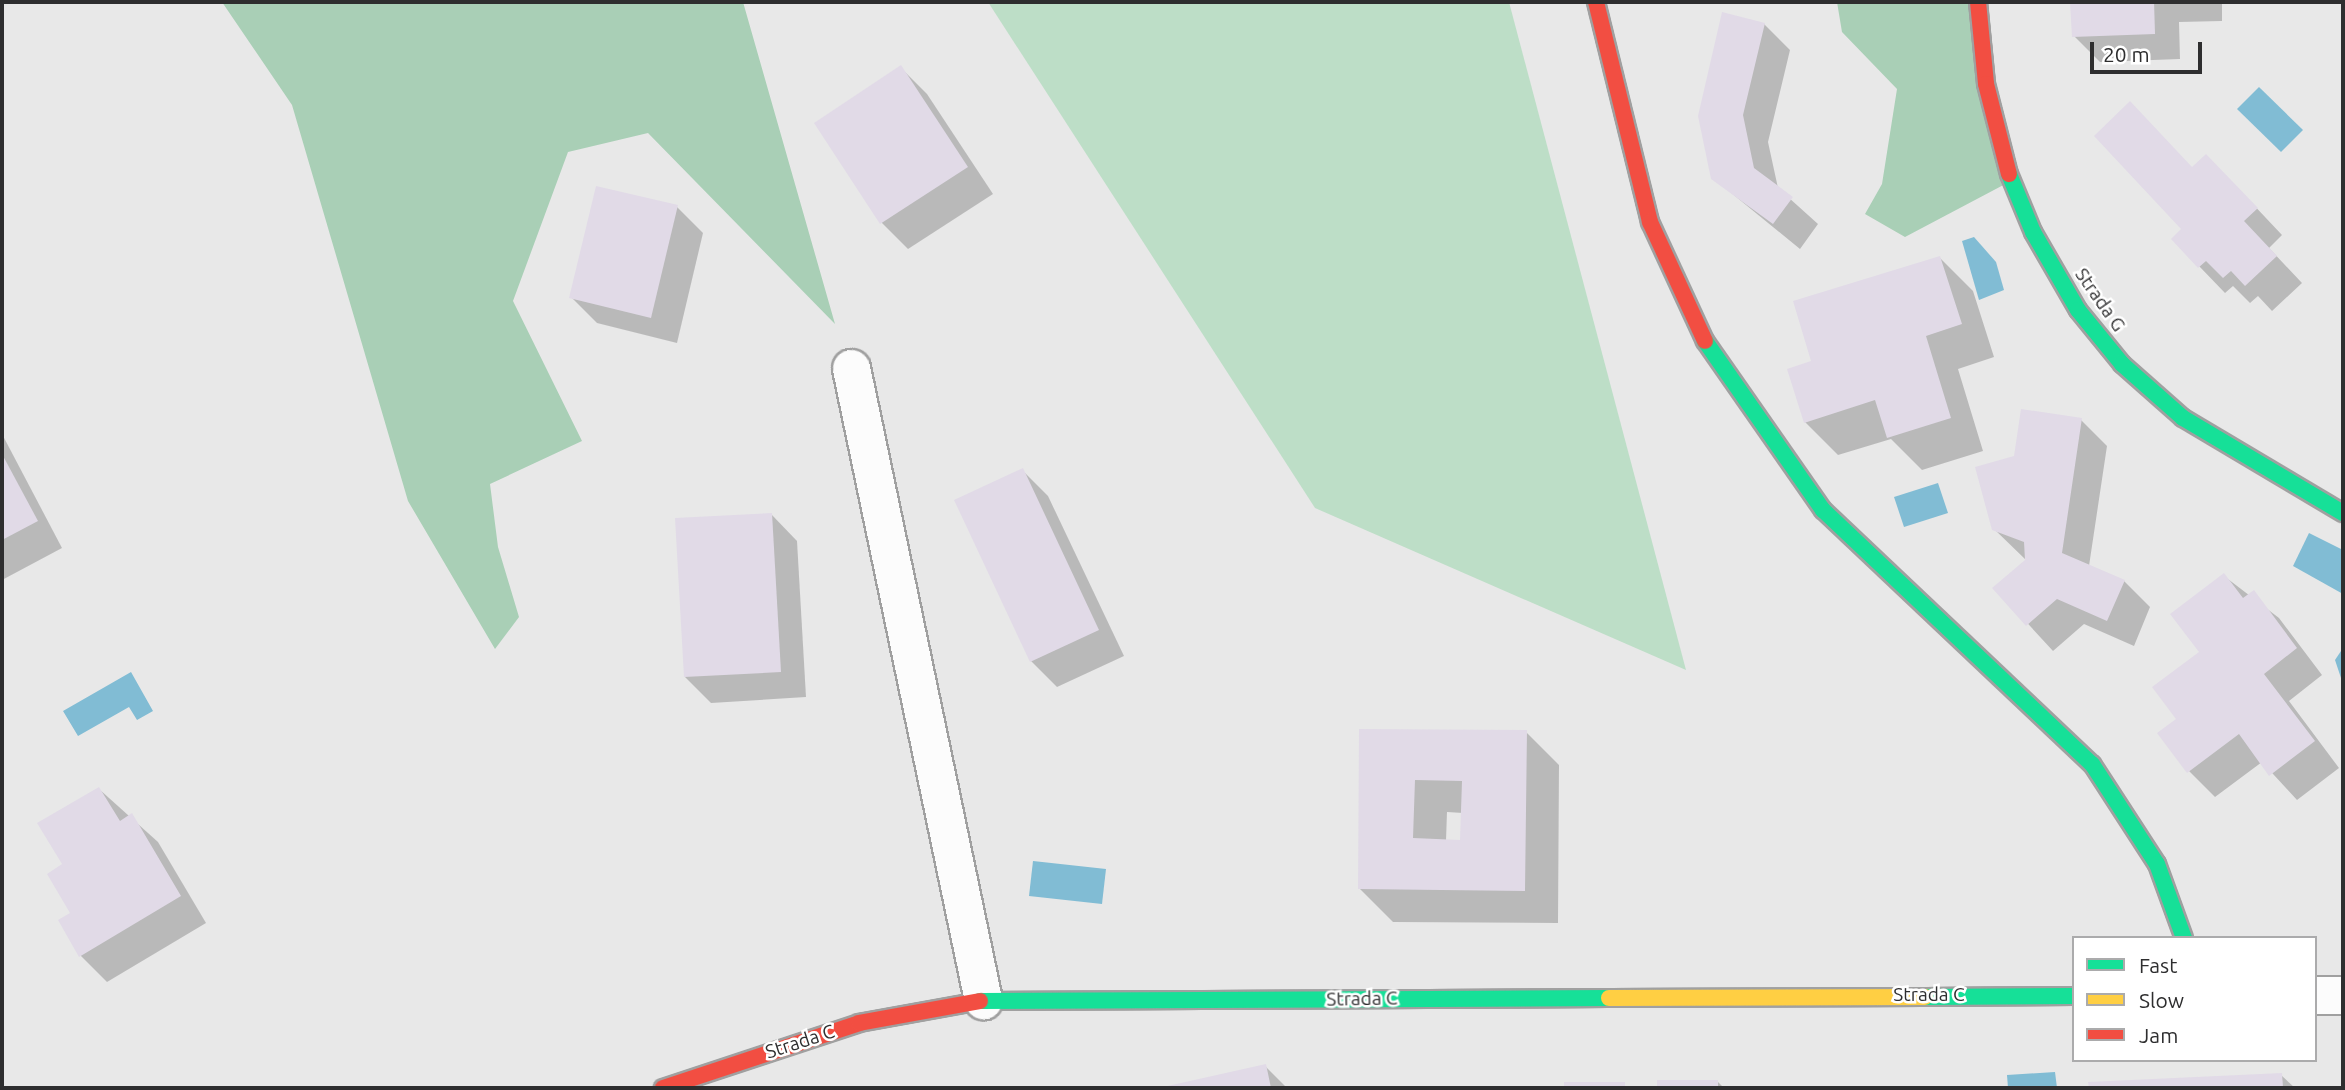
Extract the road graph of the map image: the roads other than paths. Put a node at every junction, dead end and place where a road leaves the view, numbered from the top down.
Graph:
1 (1597, 2) edge
2 (1978, 2) edge
3 (851, 368) dead end
4 (2343, 513) edge
5 (2183, 936) edge
6 (2317, 995) edge
7 (2343, 995) edge
8 (2072, 996) edge
9 (983, 1000) junction
10 (663, 1088) edge

1 - 5 street
2 - 4 street, Strada G
3 - 9 street
6 - 7 street
8 - 9 street, Strada C
9 - 10 street, Strada C

